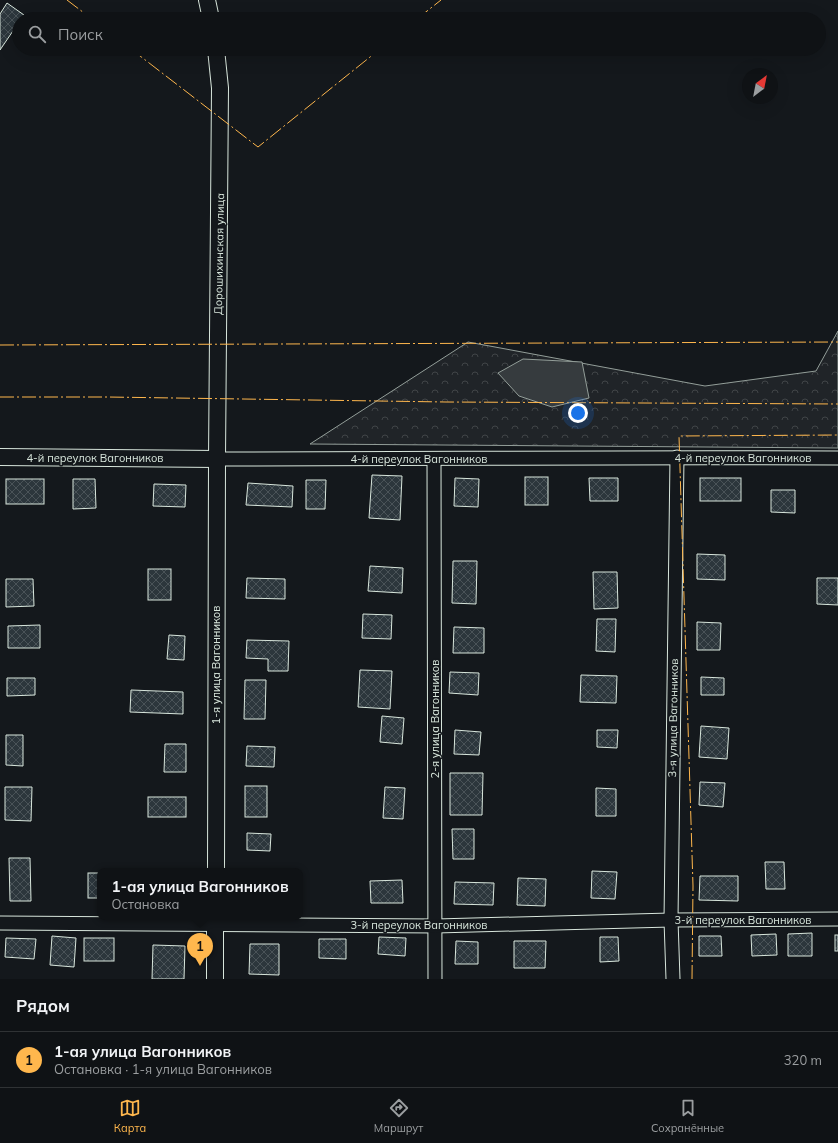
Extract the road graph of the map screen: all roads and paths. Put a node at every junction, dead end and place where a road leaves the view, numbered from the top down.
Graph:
1 (207, 0) edge
2 (210, 12) edge
3 (217, 56) edge
4 (0, 457) edge
5 (677, 457) junction
6 (838, 458) edge
7 (217, 459) junction
8 (434, 459) junction
9 (216, 868) edge
10 (838, 919) edge
11 (671, 920) junction
12 (216, 921) edge
13 (0, 923) edge
14 (436, 926) junction
15 (215, 979) edge
16 (436, 979) edge
17 (673, 979) edge

1 - 2 street
3 - 7 street, Дорошихинская улица
4 - 7 street, 4-й переулок Вагонников
5 - 6 street, 4-й переулок Вагонников
5 - 8 street, 4-й переулок Вагонников
5 - 11 street, 3-я улица Вагонников
7 - 8 street, 4-й переулок Вагонников
7 - 9 street, 1-я улица Вагонников
8 - 14 street, 2-я улица Вагонников
10 - 11 street, 3-й переулок Вагонников
11 - 14 street, 3-й переулок Вагонников
11 - 17 street, 3-я улица Вагонников
12 - 13 street, 3-й переулок Вагонников
12 - 14 street, 3-й переулок Вагонников
12 - 15 street
14 - 16 street, 2-я улица Вагонников

